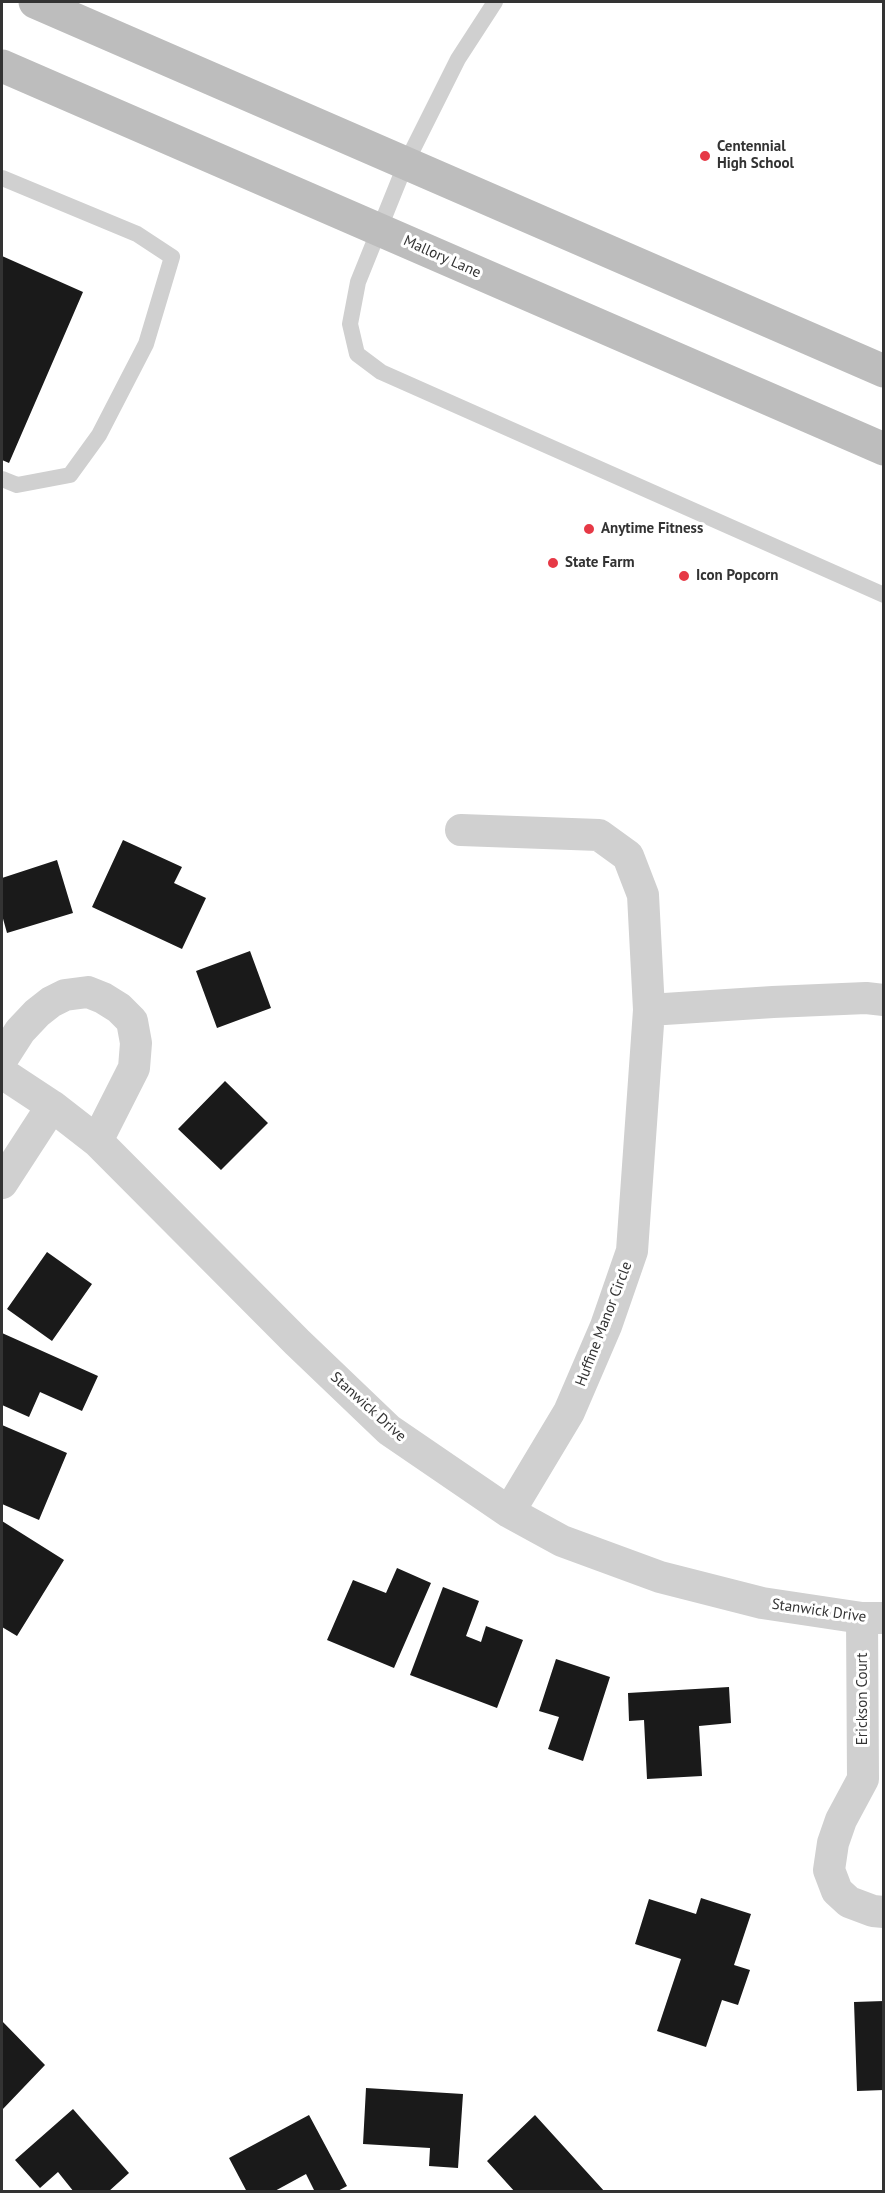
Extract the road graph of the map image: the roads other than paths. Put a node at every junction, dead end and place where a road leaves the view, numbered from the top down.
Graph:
1 (35, 2) edge
2 (495, 2) edge
3 (2, 66) edge
4 (406, 163) junction
5 (2, 178) edge
6 (379, 230) junction
7 (884, 371) edge
8 (884, 449) edge
9 (2, 479) edge
10 (884, 595) edge
11 (461, 830) dead end
12 (884, 1000) edge
13 (649, 1010) junction
14 (2, 1059) edge
15 (2, 1073) edge
16 (52, 1106) junction
17 (97, 1141) junction
18 (2, 1183) edge
19 (509, 1512) junction
20 (873, 1618) edge
21 (873, 1783) edge
22 (884, 1912) edge

1 - 4 main road
2 - 4 lane
3 - 6 main road, Mallory Lane
4 - 6 lane
4 - 7 main road
5 - 9 lane
6 - 8 main road, Mallory Lane
6 - 10 lane
11 - 13 street, Huffine Manor Circle
12 - 13 street
13 - 19 street, Huffine Manor Circle
14 - 17 street
15 - 16 street, Stanwick Drive
16 - 17 street, Stanwick Drive
16 - 18 street
17 - 19 street, Stanwick Drive
19 - 20 street, Stanwick Drive
20 - 21 street, Erickson Court
21 - 22 street

